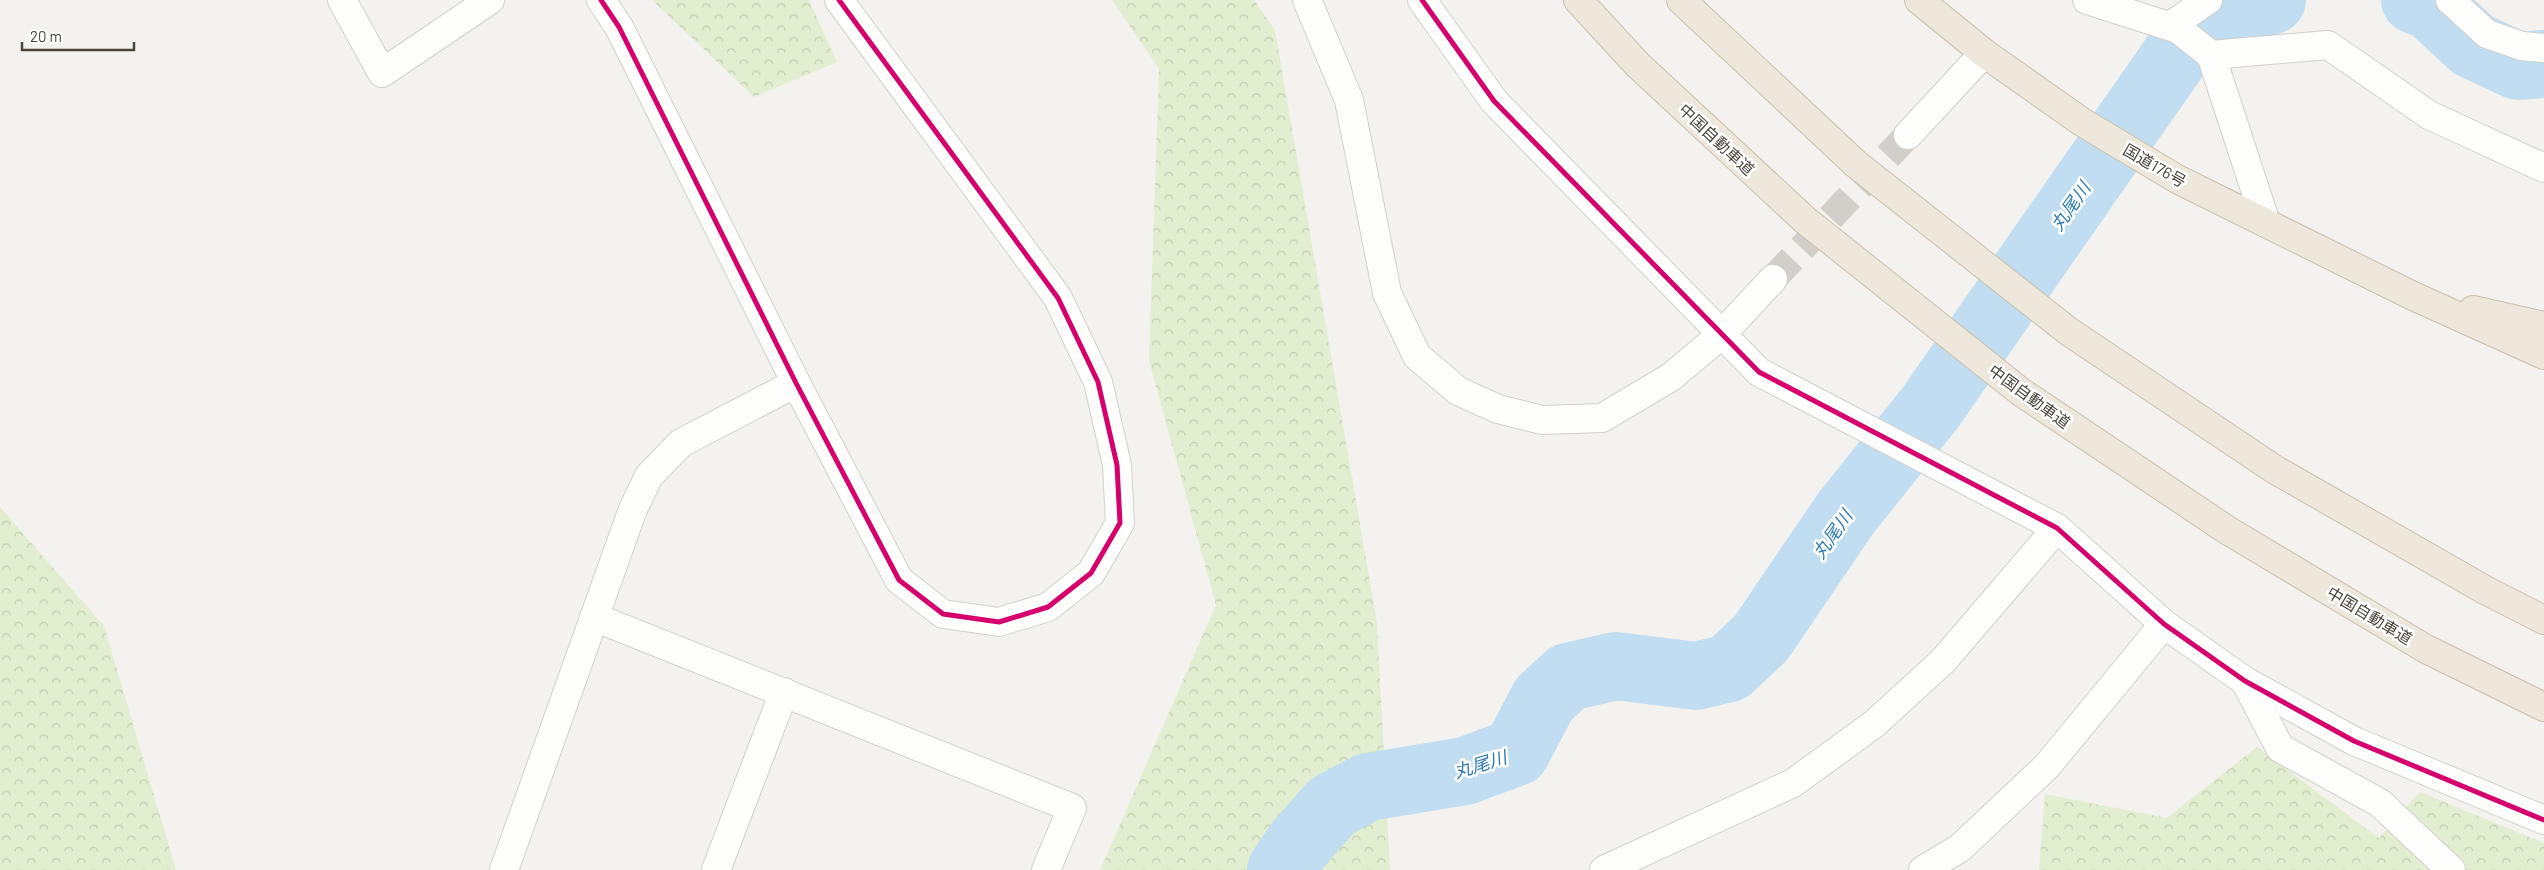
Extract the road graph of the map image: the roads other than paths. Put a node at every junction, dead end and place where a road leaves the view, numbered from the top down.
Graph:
1 (342, 0) edge
2 (490, 0) edge
3 (601, 0) edge
4 (839, 0) edge
5 (1307, 0) edge
6 (1422, 0) edge
7 (1578, 0) edge
8 (1681, 0) edge
9 (1920, 0) edge
10 (2087, 0) edge
11 (2208, 0) edge
12 (2450, 0) edge
13 (2170, 26) junction
14 (2544, 48) edge
15 (1984, 53) junction
16 (2211, 55) junction
17 (1908, 134) tunnel mouth
18 (2544, 168) edge
19 (2266, 223) junction
20 (1773, 279) tunnel mouth
21 (2411, 295) junction
22 (2544, 326) edge
23 (1721, 335) junction
24 (2544, 355) edge
25 (796, 384) junction
26 (2057, 528) junction
27 (594, 617) junction
28 (2544, 620) edge
29 (2164, 624) junction
30 (2245, 681) junction
31 (784, 692) junction
32 (2544, 707) edge
33 (2544, 820) edge
34 (504, 870) edge
35 (716, 870) edge
36 (1046, 870) edge
37 (1604, 870) edge
38 (1923, 870) edge
39 (2451, 870) edge

1 - 2 street
3 - 25 street
4 - 25 street
5 - 23 street
6 - 23 street
7 - 32 highway, 中国自動車道
8 - 28 highway
9 - 15 highway, 国道176号
10 - 13 street
11 - 13 street
12 - 14 street
13 - 16 street
15 - 17 street
15 - 19 highway, 国道176号
16 - 18 street
16 - 19 street
19 - 21 highway, 国道176号
20 - 23 street
21 - 22 highway, 国道176号
21 - 24 highway, 国道176号
23 - 26 street
25 - 27 street
26 - 29 street
26 - 37 street
27 - 31 street
27 - 34 street
29 - 30 street
29 - 38 street
30 - 33 street
30 - 39 street
31 - 35 street
31 - 36 street

